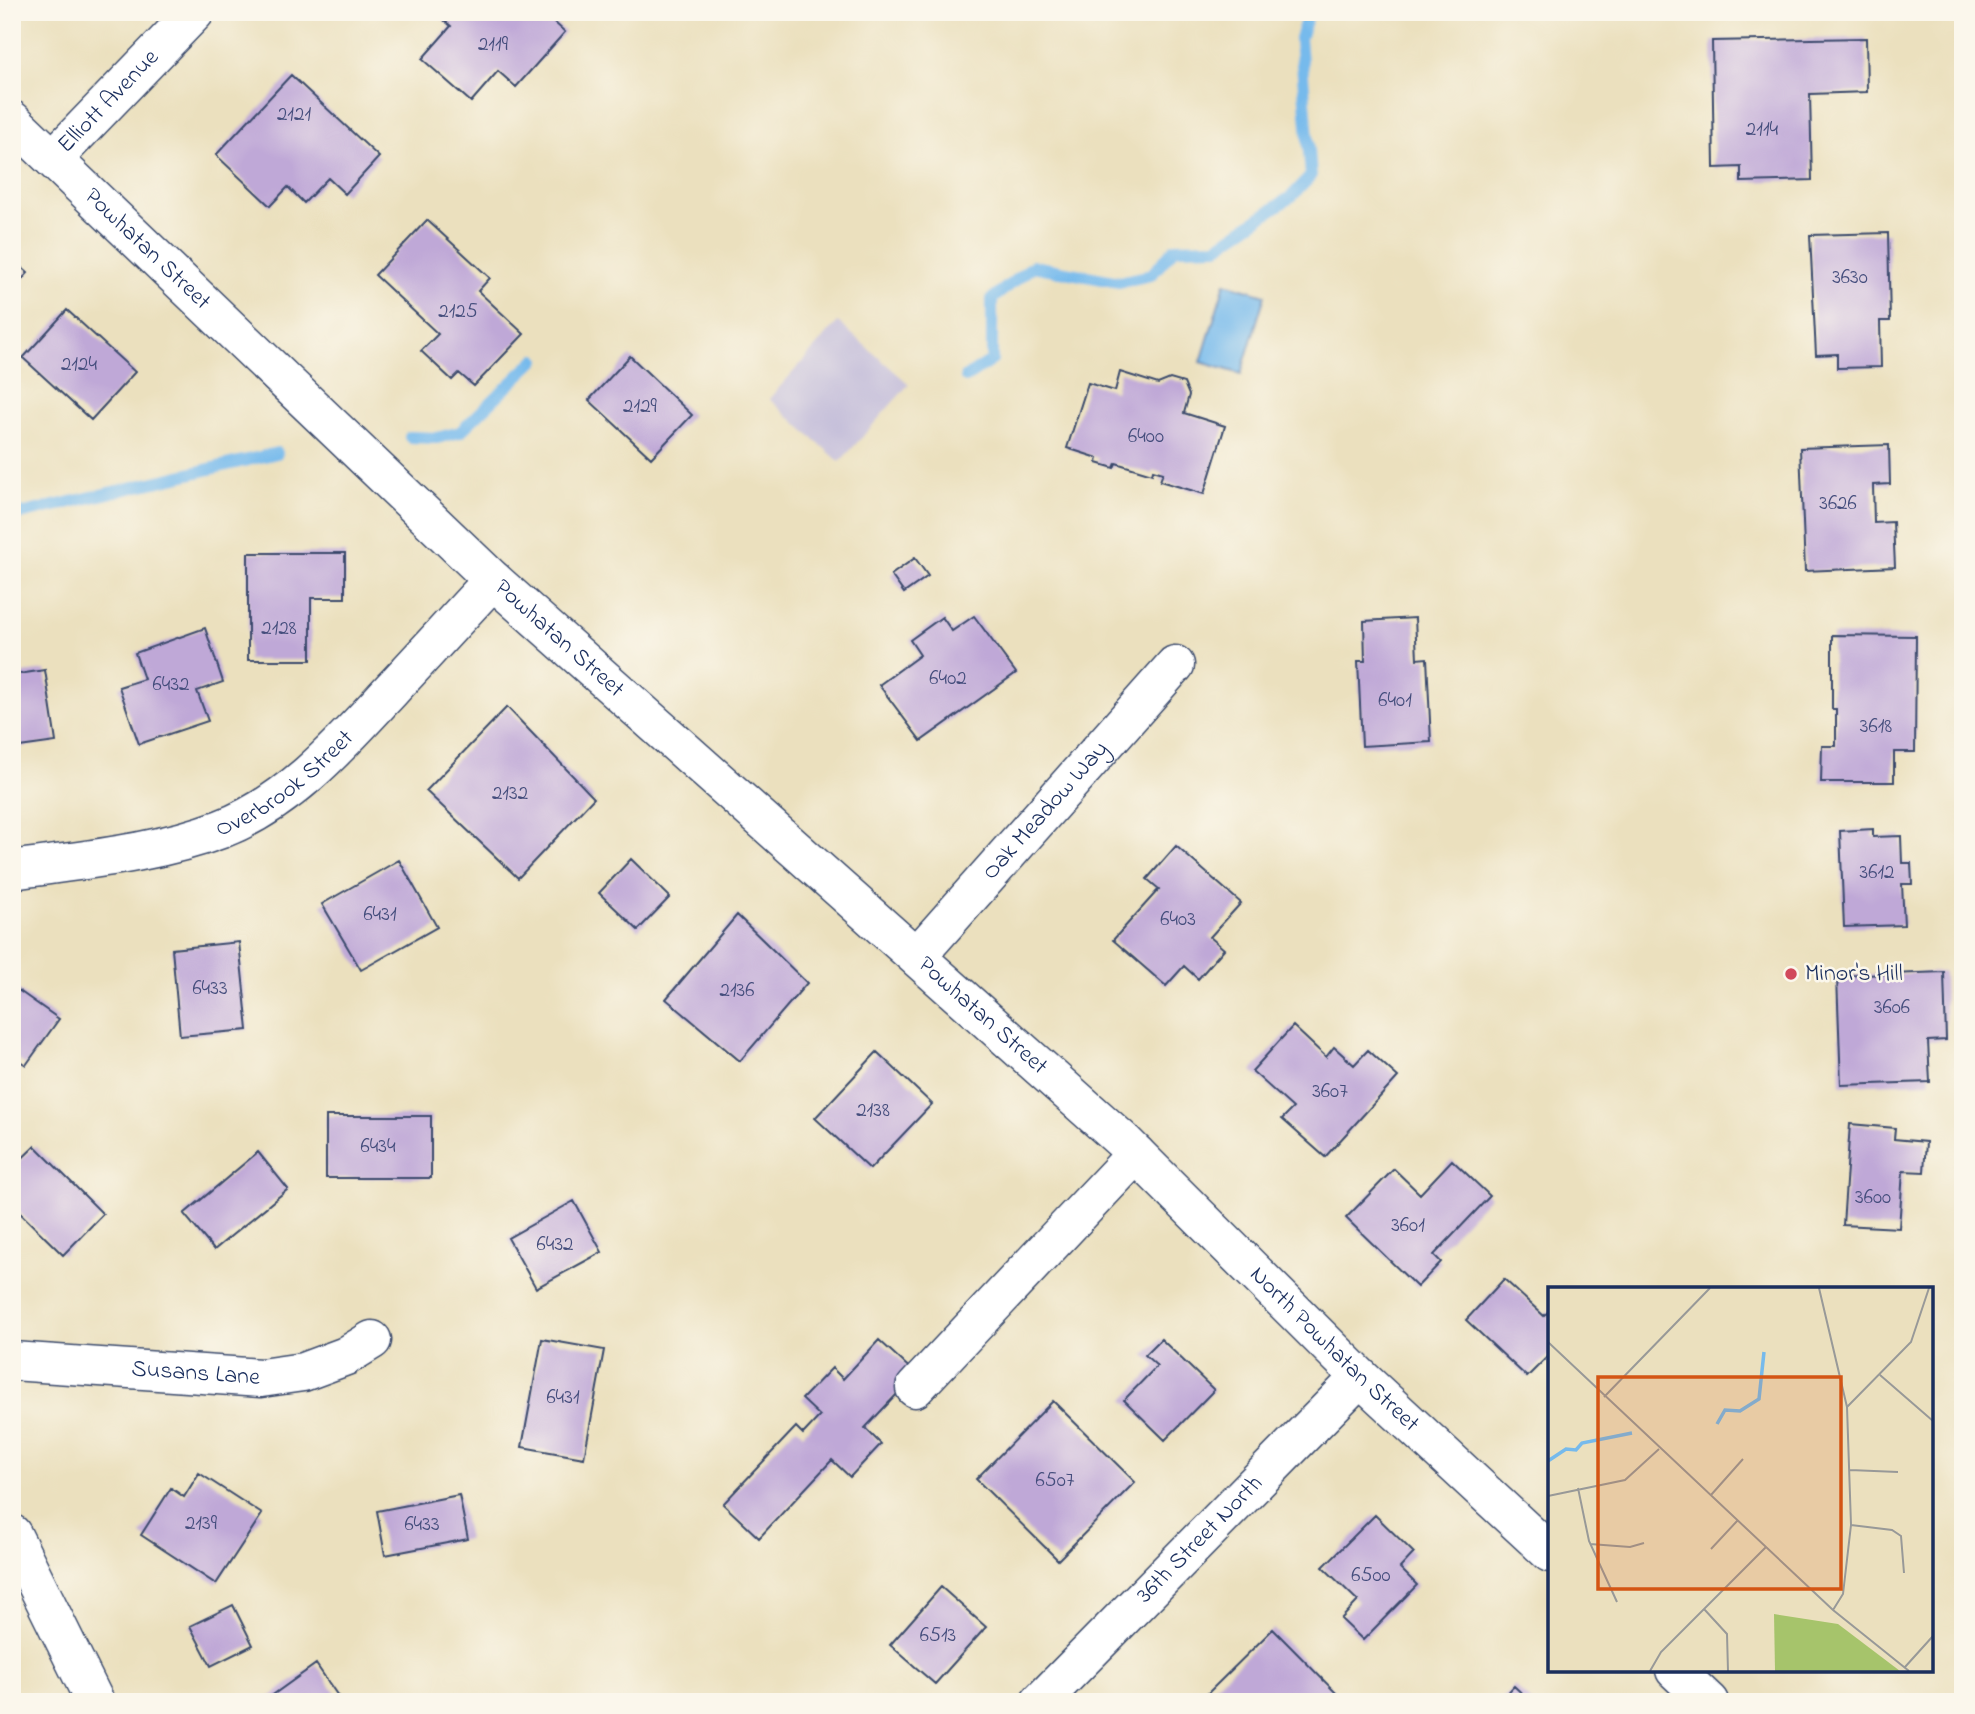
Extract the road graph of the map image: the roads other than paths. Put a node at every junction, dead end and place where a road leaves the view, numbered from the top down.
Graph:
1 (195, 12) edge
2 (12, 120) edge
3 (53, 159) junction
4 (493, 580) junction
5 (1175, 665) dead end
6 (12, 870) edge
7 (917, 956) junction
8 (1130, 1148) junction
9 (372, 1340) dead end
10 (12, 1361) edge
11 (1360, 1377) junction
12 (915, 1388) dead end
13 (12, 1534) edge
14 (1548, 1551) edge
15 (1677, 1672) edge
16 (95, 1702) edge
17 (1040, 1702) edge
18 (1709, 1702) edge

1 - 3 street, Elliott Avenue
2 - 3 street, Powhatan Street
3 - 4 street, Powhatan Street
4 - 6 street, Overbrook Street
4 - 7 street, Powhatan Street
5 - 7 street, Oak Meadow Way
7 - 8 street, Powhatan Street
8 - 11 street, North Powhatan Street
8 - 12 street
9 - 10 street, Susans Lane
11 - 14 street, North Powhatan Street
11 - 17 street, 36th Street North
13 - 16 street
15 - 18 street

